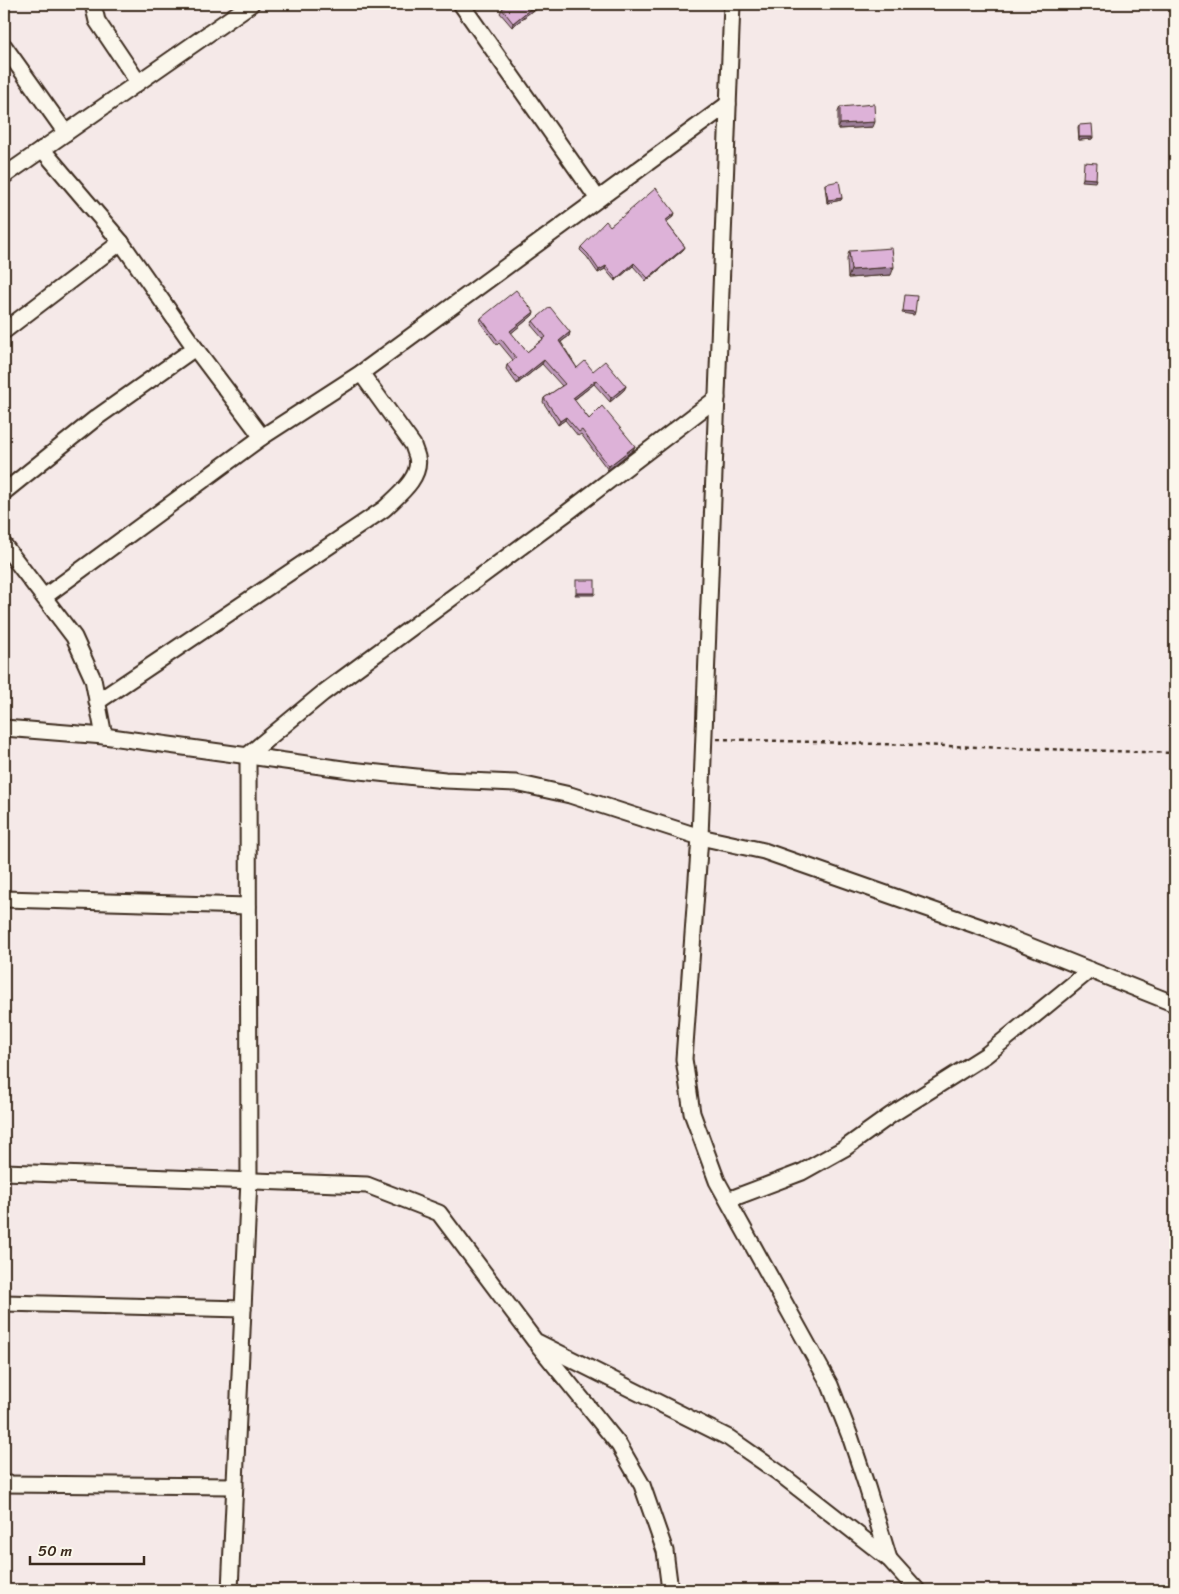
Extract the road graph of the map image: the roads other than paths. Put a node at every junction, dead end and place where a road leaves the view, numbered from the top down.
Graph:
1 (93, 4) edge
2 (251, 4) edge
3 (461, 4) edge
4 (732, 4) edge
5 (4, 46) edge
6 (138, 82) junction
7 (728, 104) junction
8 (66, 133) junction
9 (42, 150) junction
10 (4, 176) edge
11 (598, 199) junction
12 (121, 242) junction
13 (4, 331) edge
14 (196, 348) junction
15 (361, 373) junction
16 (717, 398) junction
17 (262, 438) junction
18 (4, 492) edge
19 (4, 545) edge
20 (44, 596) junction
21 (98, 702) junction
22 (4, 728) edge
23 (104, 736) junction
24 (248, 755) junction
25 (700, 838) junction
26 (4, 899) edge
27 (248, 906) junction
28 (1090, 970) junction
29 (1175, 1004) edge
30 (4, 1172) edge
31 (248, 1180) junction
32 (728, 1200) junction
33 (4, 1303) edge
34 (243, 1309) junction
35 (535, 1341) junction
36 (4, 1484) edge
37 (235, 1486) junction
38 (888, 1559) junction
39 (230, 1590) edge
40 (670, 1590) edge
41 (917, 1590) edge

1 - 6 street
2 - 6 street
3 - 11 street
4 - 7 street
5 - 8 street
6 - 8 street
7 - 11 street
7 - 16 street
8 - 9 street
9 - 10 street
9 - 12 street
11 - 15 street
12 - 13 street
12 - 14 street
14 - 17 street
14 - 18 street
15 - 17 street
15 - 21 street
16 - 24 street
16 - 25 street
17 - 20 street
19 - 20 street
20 - 21 street
21 - 23 street
22 - 23 street
23 - 24 street
24 - 25 street
24 - 27 street
25 - 28 street
25 - 32 street
26 - 27 street
27 - 31 street
28 - 29 street
28 - 32 street
30 - 31 street
31 - 34 street
31 - 35 street
32 - 38 street
33 - 34 street
34 - 37 street
35 - 38 street
35 - 40 street
36 - 37 street
37 - 39 street
38 - 41 street

